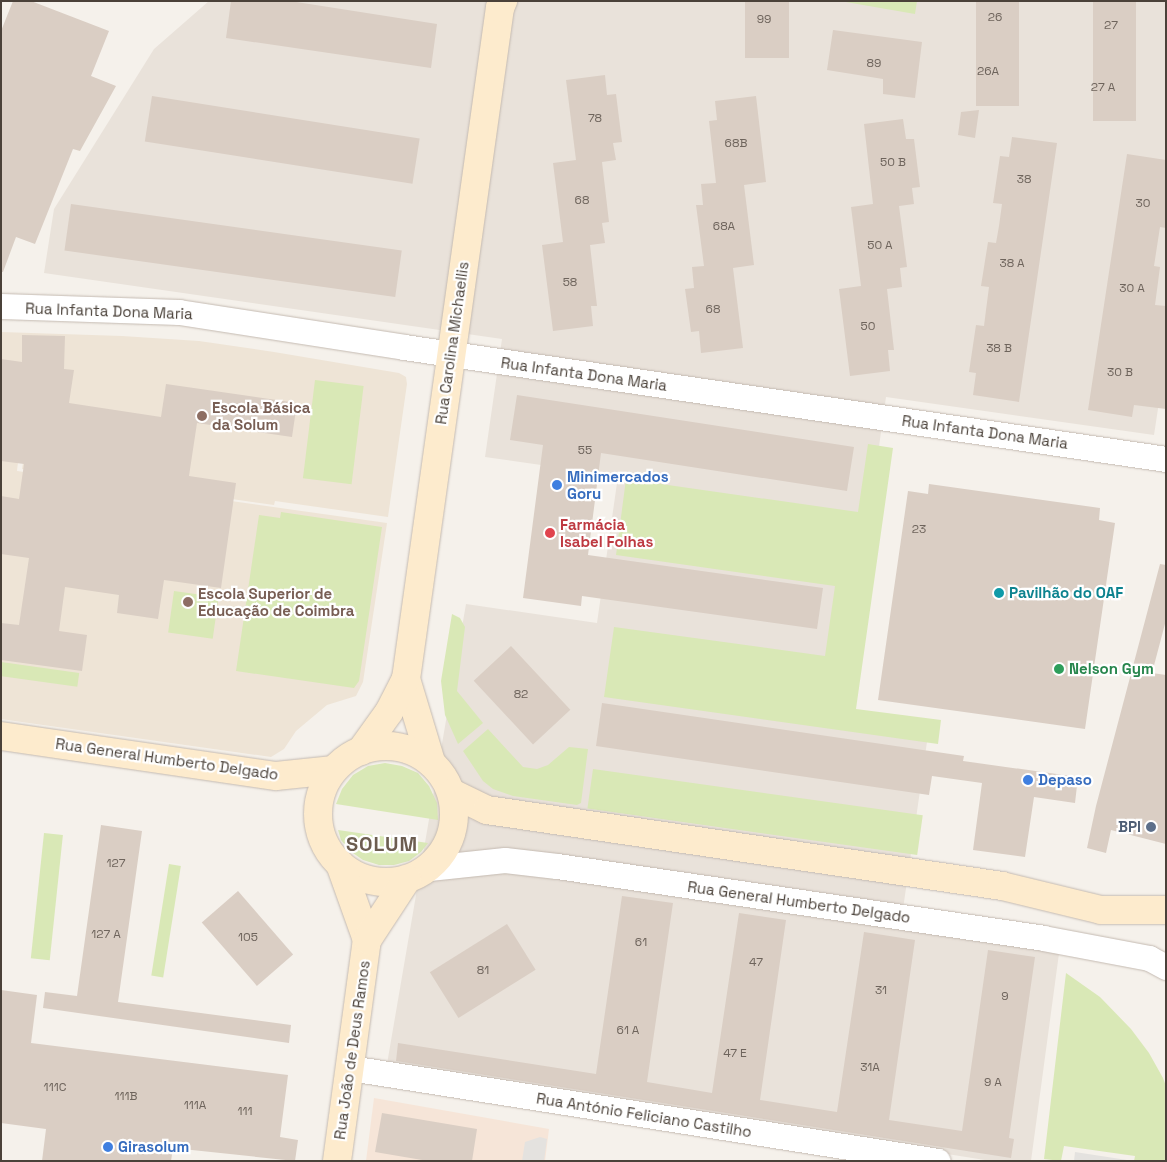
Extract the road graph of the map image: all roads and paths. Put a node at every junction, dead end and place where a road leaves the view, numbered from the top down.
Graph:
1 (501, 3) edge
2 (1, 306) edge
3 (451, 354) junction
4 (1166, 459) edge
5 (406, 679) junction
6 (1, 736) edge
7 (361, 751) junction
8 (431, 762) junction
9 (334, 770) junction
10 (452, 793) junction
11 (340, 864) junction
12 (418, 874) junction
13 (1166, 910) edge
14 (367, 940) junction
15 (1166, 967) edge
16 (350, 1068) junction
17 (338, 1161) edge
18 (938, 1161) edge

1 - 3 main road, Rua Carolina Michaellis
2 - 3 street, Rua Infanta Dona Maria
3 - 4 street, Rua Infanta Dona Maria
3 - 5 main road, Rua Carolina Michaellis
5 - 7 main road, Rua Carolina Michaellis
5 - 8 main road, Rua Carolina Michaellis
6 - 9 main road, Rua General Humberto Delgado
7 - 8 main road
7 - 9 main road
8 - 10 main road
9 - 11 main road
10 - 12 main road
10 - 13 main road
11 - 12 main road
11 - 14 main road, Rua João de Deus Ramos
12 - 14 main road, Rua João de Deus Ramos
12 - 15 street, Rua General Humberto Delgado
14 - 16 main road, Rua João de Deus Ramos
16 - 17 main road, Rua João de Deus Ramos
16 - 18 street, Rua António Feliciano Castilho

